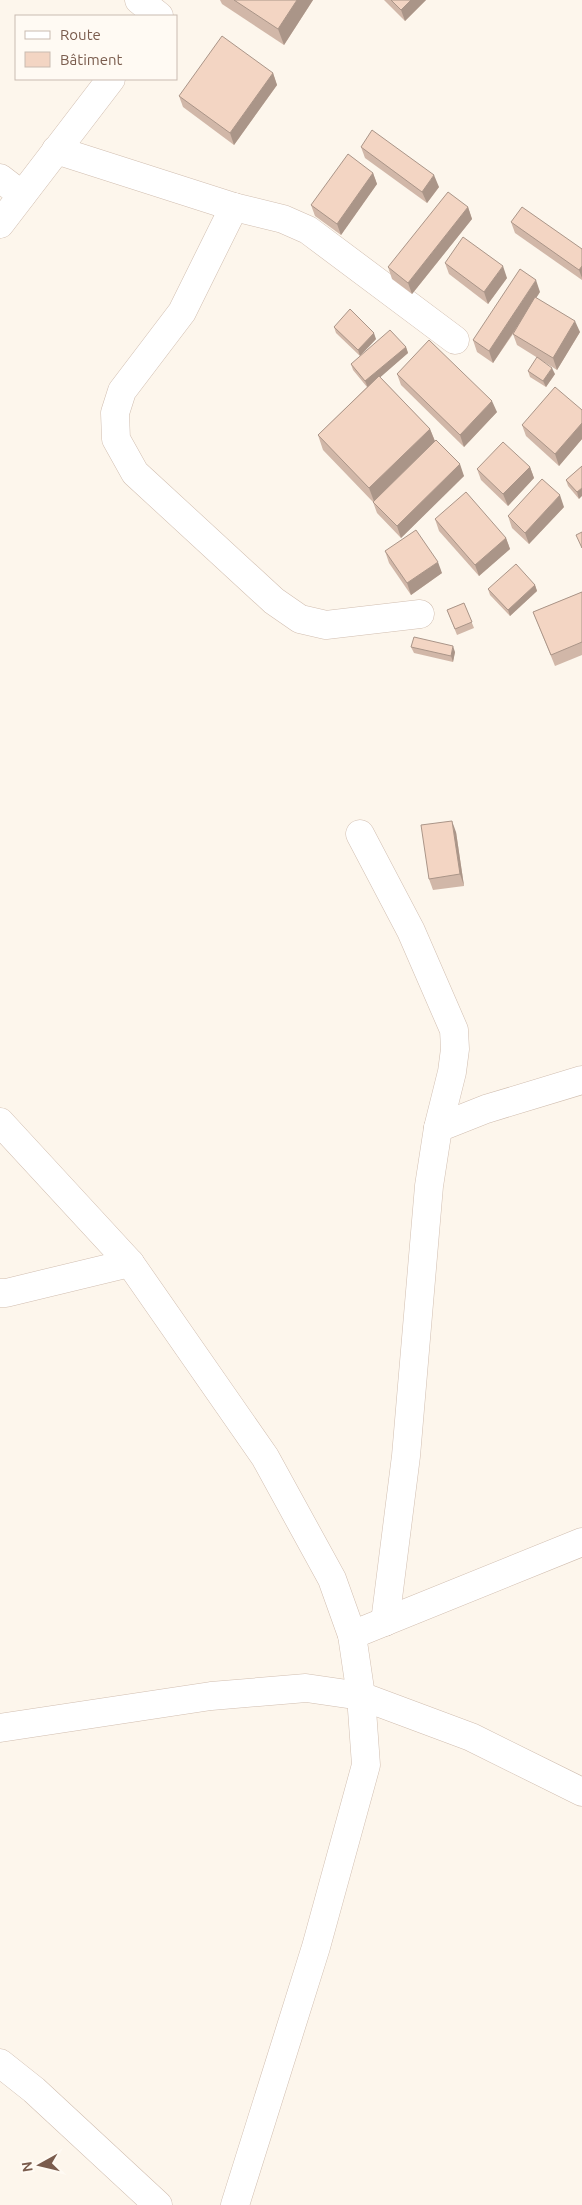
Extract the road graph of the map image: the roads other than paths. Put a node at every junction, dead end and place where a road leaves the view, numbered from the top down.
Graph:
1 (139, 0) edge
2 (170, 0) edge
3 (158, 15) edge
4 (160, 15) edge
5 (110, 80) edge
6 (56, 150) junction
7 (0, 178) edge
8 (22, 195) junction
9 (234, 207) junction
10 (0, 224) edge
11 (455, 340) dead end
12 (420, 614) dead end
13 (360, 834) dead end
14 (582, 1080) edge
15 (0, 1122) edge
16 (438, 1128) junction
17 (130, 1263) junction
18 (0, 1292) edge
19 (582, 1542) edge
20 (385, 1622) junction
21 (352, 1636) junction
22 (361, 1696) junction
23 (0, 1728) edge
24 (582, 1792) edge
25 (0, 2063) edge
26 (158, 2205) edge
27 (235, 2205) edge

1 - 3 street
2 - 4 street
5 - 6 street
6 - 8 street
6 - 9 street
7 - 8 street
8 - 10 street
9 - 11 street
9 - 12 street
13 - 16 street
14 - 16 street
15 - 17 street
16 - 20 street
17 - 18 street
17 - 21 street
19 - 20 street
20 - 21 street
21 - 22 street
22 - 23 street
22 - 24 street
22 - 27 street
25 - 26 street

